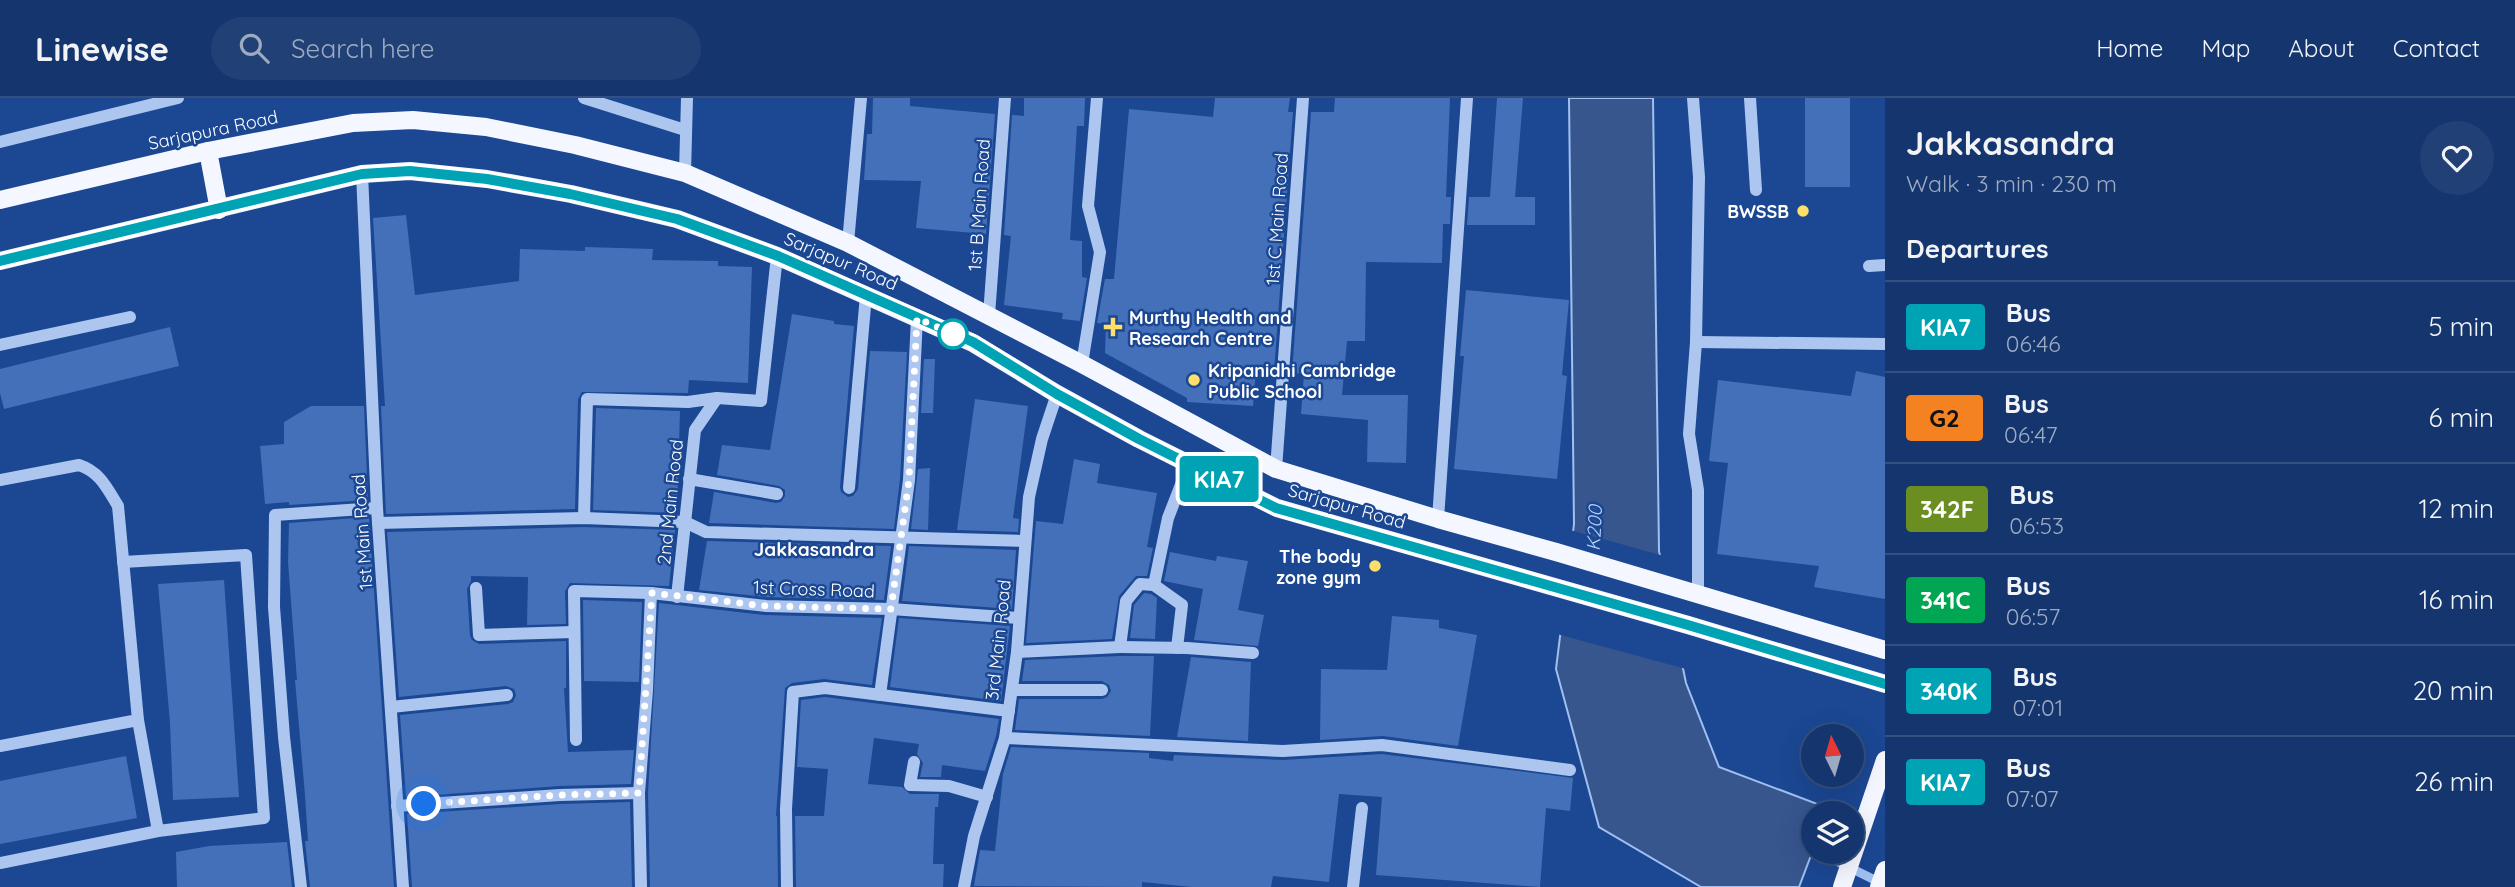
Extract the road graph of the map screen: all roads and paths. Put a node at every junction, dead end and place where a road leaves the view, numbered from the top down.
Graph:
1 (178, 98) edge
2 (584, 98) edge
3 (687, 98) edge
4 (861, 98) edge
5 (1005, 98) edge
6 (1097, 98) edge
7 (1303, 98) edge
8 (1467, 98) edge
9 (1693, 98) edge
10 (1750, 98) edge
11 (685, 130) junction
12 (0, 142) edge
13 (208, 151) junction
14 (685, 173) junction
15 (362, 174) junction
16 (1756, 190) dead end
17 (0, 201) edge
18 (219, 210) junction
19 (848, 243) junction
20 (778, 256) junction
21 (0, 261) edge
22 (1869, 265) dead end
23 (1885, 265) edge
24 (866, 295) junction
25 (989, 315) junction
26 (130, 317) dead end
27 (917, 318) junction
28 (1696, 342) junction
29 (1885, 344) edge
30 (0, 345) edge
31 (1082, 364) junction
32 (1057, 394) junction
33 (717, 398) junction
34 (1189, 464) junction
35 (1276, 469) junction
36 (690, 479) junction
37 (0, 480) edge
38 (849, 488) dead end
39 (777, 494) dead end
40 (377, 508) junction
41 (583, 519) junction
42 (1438, 519) junction
43 (685, 522) junction
44 (378, 523) junction
45 (901, 539) junction
46 (1025, 541) junction
47 (123, 562) junction
48 (1154, 585) junction
49 (476, 588) dead end
50 (652, 593) junction
51 (1691, 593) junction
52 (677, 597) junction
53 (891, 609) junction
54 (1019, 618) junction
55 (574, 632) junction
56 (1120, 647) junction
57 (1177, 648) junction
58 (1885, 650) edge
59 (1017, 652) junction
60 (1253, 653) dead end
61 (1885, 684) edge
62 (1012, 690) junction
63 (1102, 690) dead end
64 (507, 695) dead end
65 (880, 695) junction
66 (391, 707) junction
67 (1009, 711) junction
68 (138, 720) junction
69 (1005, 738) junction
70 (576, 740) dead end
71 (0, 746) edge
72 (1885, 760) edge
73 (914, 762) dead end
74 (1570, 770) dead end
75 (639, 793) junction
76 (987, 797) junction
77 (397, 806) junction
78 (1362, 808) dead end
79 (158, 831) junction
80 (0, 863) edge
81 (1885, 870) edge
82 (300, 887) edge
83 (403, 887) edge
84 (641, 887) edge
85 (787, 887) edge
86 (964, 887) edge
87 (1353, 887) edge
88 (1842, 887) edge
89 (1879, 887) edge

1 - 12 street
2 - 11 street
3 - 11 street
4 - 19 street
5 - 25 street, 1st B Main Road
6 - 31 street
7 - 35 street, 1st C Main Road
8 - 42 street
9 - 28 street
10 - 16 street
11 - 14 street
13 - 14 main road, Sarjapura Road
13 - 17 main road, Sarjapura Road
13 - 18 main road
14 - 19 main road, Sarjapur Road
15 - 18 main road
15 - 20 main road, Sarjapur Road
15 - 40 street, 1st Main Road
18 - 21 main road
19 - 25 main road, Sarjapur Road
20 - 24 main road, Sarjapur Road
20 - 33 street
22 - 23 street
24 - 27 main road, Sarjapur Road
24 - 38 street
25 - 31 main road, Sarjapur Road
26 - 30 street
27 - 32 main road, Sarjapur Road
27 - 45 street
28 - 29 street
28 - 51 street
31 - 35 main road, Sarjapur Road
32 - 34 main road, Sarjapur Road
32 - 46 street, 3rd Main Road
33 - 36 street, 2nd Main Road
33 - 41 street
34 - 48 street
34 - 61 main road, Sarjapur Road
35 - 42 main road, Sarjapur Road
36 - 39 street
36 - 43 street, 2nd Main Road
37 - 47 street
40 - 44 street, 1st Main Road
40 - 82 street
41 - 43 street
41 - 44 street
42 - 51 main road, Sarjapur Road
43 - 45 street
43 - 52 street, 2nd Main Road
44 - 66 street, 1st Main Road
45 - 46 street
45 - 53 street
46 - 54 street, 3rd Main Road
47 - 68 street
47 - 79 street
48 - 56 street
48 - 57 street
49 - 55 street
50 - 52 street, 1st Cross Road
50 - 55 street, 1st Cross Road
50 - 75 street
51 - 58 main road, Sarjapur Road
52 - 53 street, 1st Cross Road
53 - 54 street, 1st Cross Road
53 - 65 street
54 - 59 street, 3rd Main Road
55 - 70 street
56 - 57 street
56 - 59 street
57 - 60 street
59 - 62 street, 3rd Main Road
62 - 63 street
62 - 67 street, 3rd Main Road
64 - 66 street
65 - 67 street
65 - 85 street
66 - 77 street, 1st Main Road
67 - 69 street, 3rd Main Road
68 - 71 street
68 - 79 street
69 - 74 street
69 - 76 street, 3rd Main Road
72 - 88 main road
73 - 76 street
75 - 77 street
75 - 84 street
76 - 86 street, 3rd Main Road
77 - 83 street, 1st Main Road
78 - 87 street
79 - 80 street
81 - 89 main road

